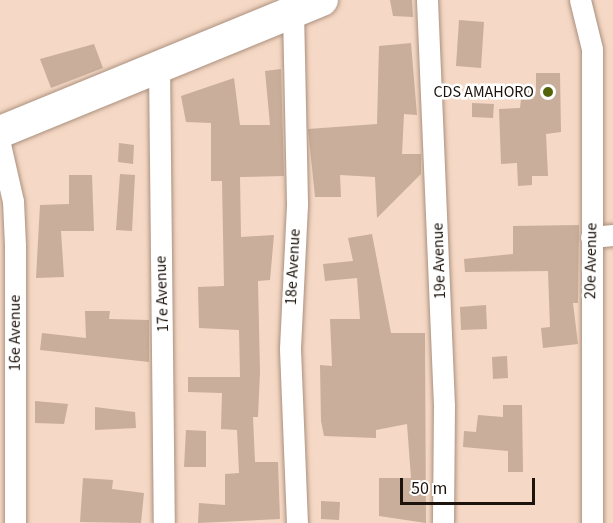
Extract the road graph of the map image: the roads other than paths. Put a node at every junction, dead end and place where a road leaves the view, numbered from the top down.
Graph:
1 (322, 0) edge
2 (427, 0) edge
3 (580, 0) edge
4 (293, 11) junction
5 (159, 65) junction
6 (0, 132) edge
7 (0, 144) edge
8 (613, 235) edge
9 (591, 237) junction
10 (15, 523) edge
11 (164, 523) edge
12 (297, 523) edge
13 (442, 523) edge
14 (592, 523) edge

1 - 4 main road
2 - 13 street, 19e Avenue
3 - 9 street, 20e Avenue
4 - 5 main road
4 - 12 street, 18e Avenue
5 - 6 main road
5 - 11 street, 17e Avenue
7 - 10 street, 16e Avenue
8 - 9 street
9 - 14 street, 20e Avenue

